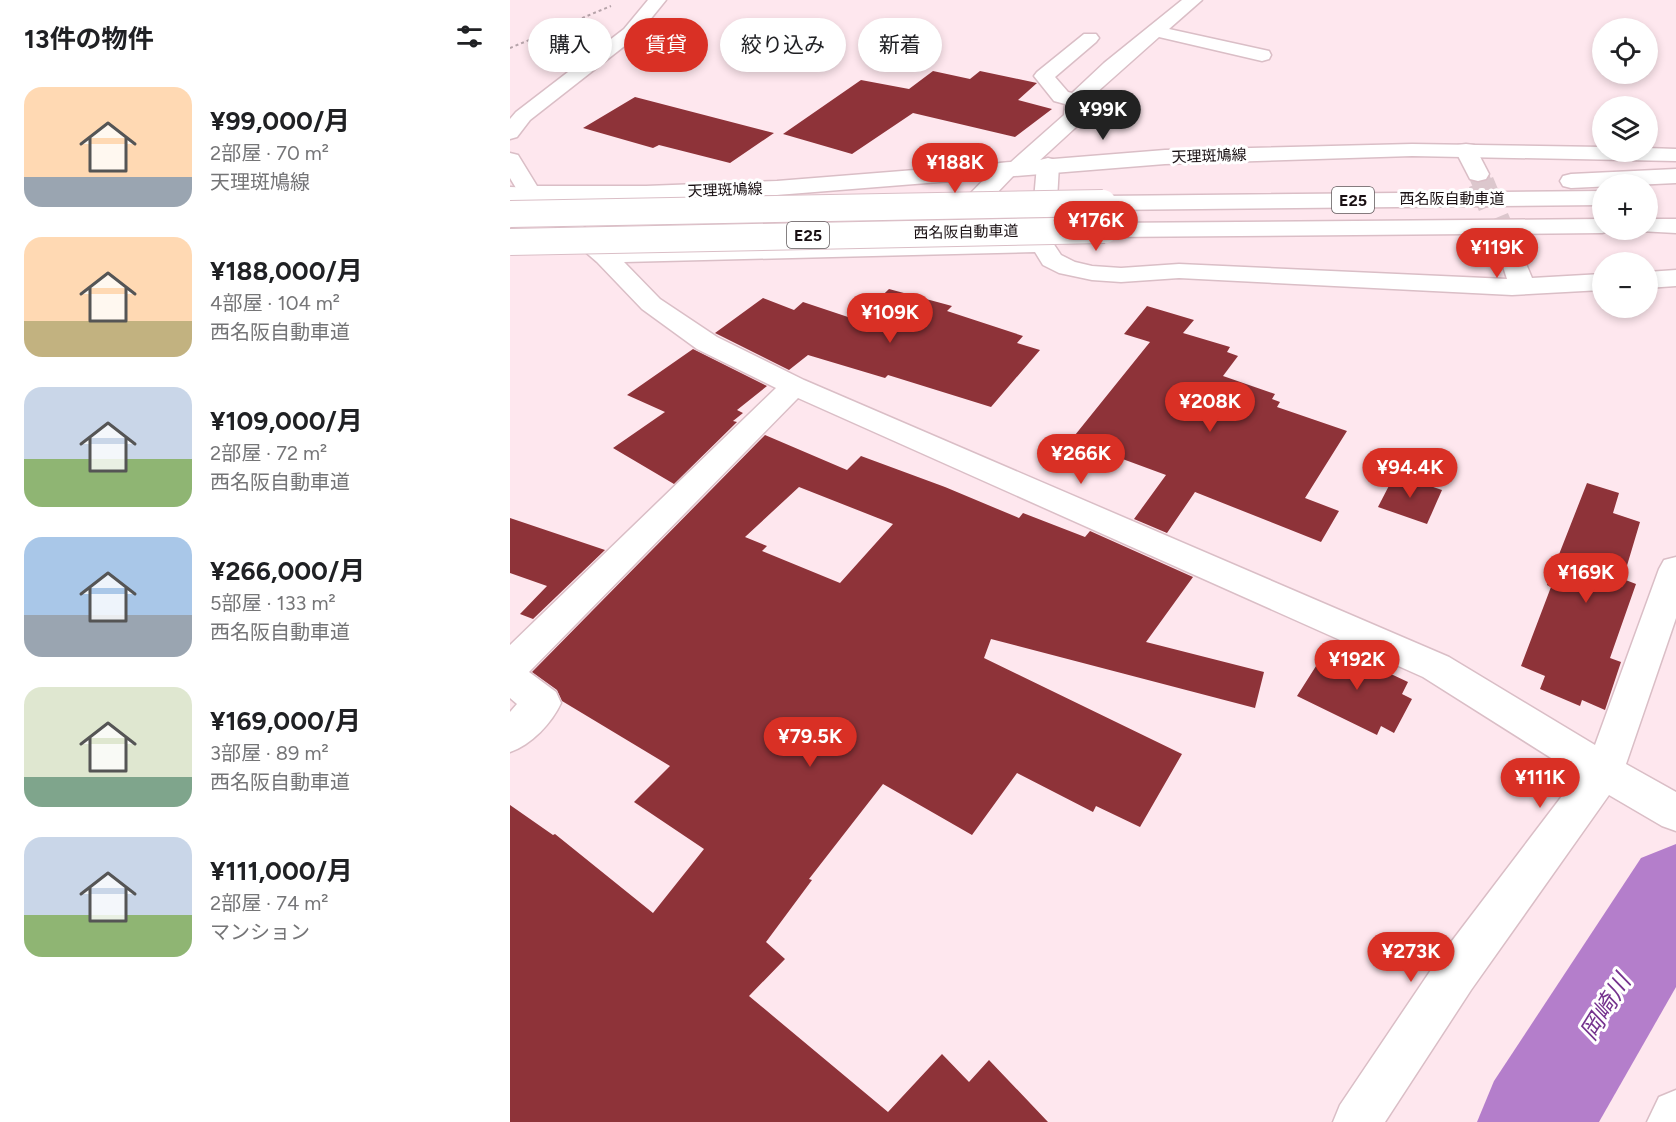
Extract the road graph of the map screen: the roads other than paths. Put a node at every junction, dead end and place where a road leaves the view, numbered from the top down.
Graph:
1 (657, 0) edge
2 (1193, 0) edge
3 (1155, 31) junction
4 (1090, 38) dead end
5 (1262, 55) dead end
6 (1076, 100) junction
7 (517, 115) edge
8 (510, 133) edge
9 (1466, 150) junction
10 (1676, 155) edge
11 (510, 160) edge
12 (1048, 165) junction
13 (1014, 168) junction
14 (1478, 174) tunnel mouth
15 (1676, 176) edge
16 (1676, 197) edge
17 (1592, 198) edge
18 (1658, 198) edge
19 (517, 200) edge
20 (1207, 201) junction
21 (1592, 226) edge
22 (1658, 226) edge
23 (1676, 226) edge
24 (510, 242) edge
25 (1042, 245) junction
26 (931, 248) junction
27 (602, 255) junction
28 (1512, 257) tunnel mouth
29 (1676, 278) edge
30 (1658, 279) edge
31 (1592, 282) edge
32 (1522, 286) junction
33 (794, 386) junction
34 (1676, 569) edge
35 (510, 668) edge
36 (510, 678) edge
37 (510, 736) edge
38 (1615, 777) junction
39 (1676, 813) edge
40 (1676, 1114) edge
41 (1357, 1122) edge
42 (1671, 1122) edge

1 - 7 main road
2 - 3 main road
3 - 5 main road
3 - 6 main road
4 - 6 main road
6 - 13 main road
7 - 8 main road
9 - 10 main road, 天理斑鳩線
9 - 12 main road, 天理斑鳩線
9 - 14 main road
11 - 19 main road
12 - 13 main road, 天理斑鳩線
12 - 25 main road
13 - 19 main road, 天理斑鳩線
13 - 26 main road
15 - 20 main road
16 - 18 main road
17 - 20 main road, 西名阪自動車道 / E25
19 - 20 main road, 西名阪自動車道 / E25, bridge
19 - 27 main road
21 - 24 main road, 西名阪自動車道 / E25, bridge
22 - 23 main road
25 - 26 main road
25 - 32 main road
26 - 27 main road
27 - 33 main road
28 - 32 main road
29 - 30 main road
31 - 32 main road
33 - 35 main road
33 - 38 main road
34 - 38 main road
36 - 37 main road
38 - 39 main road
38 - 41 main road
40 - 42 main road

